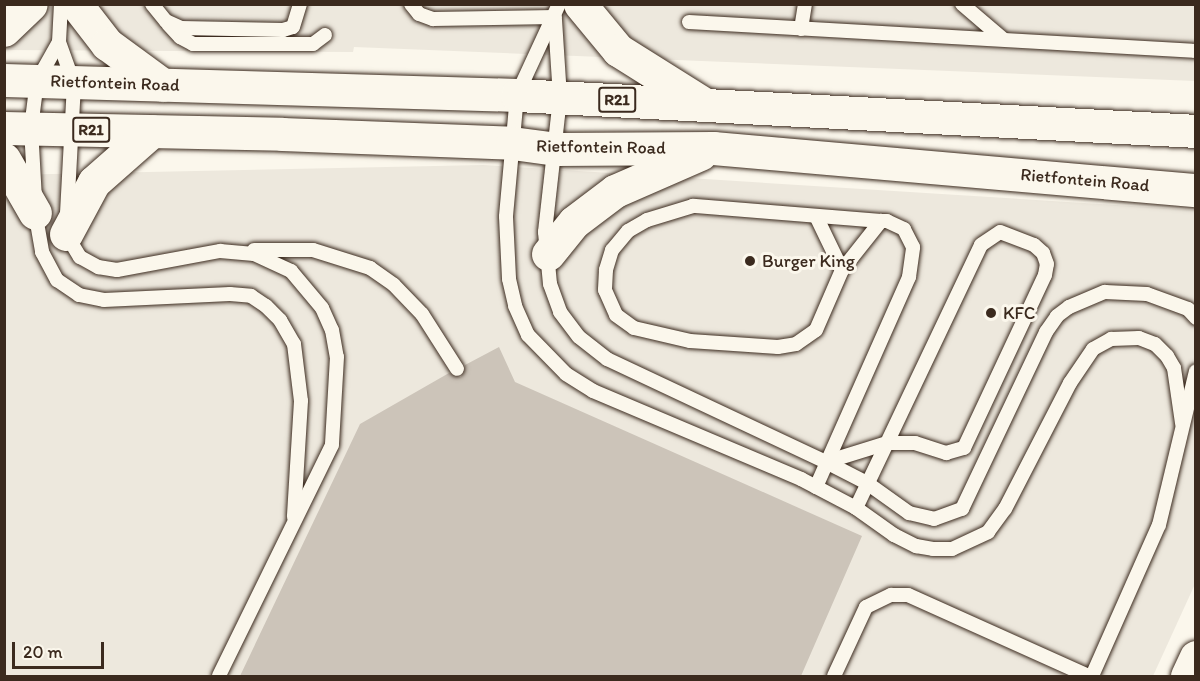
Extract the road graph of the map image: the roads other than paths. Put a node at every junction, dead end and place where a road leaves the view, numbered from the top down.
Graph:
1 (31, 4) edge
2 (61, 4) edge
3 (76, 4) edge
4 (152, 4) edge
5 (300, 4) edge
6 (411, 4) edge
7 (805, 4) edge
8 (962, 4) edge
9 (565, 9) edge
10 (166, 21) junction
11 (689, 22) dead end
12 (801, 29) junction
13 (4, 30) edge
14 (325, 35) dead end
15 (1004, 39) junction
16 (59, 42) junction
17 (1196, 51) edge
18 (4, 80) edge
19 (37, 81) junction
20 (74, 84) junction
21 (164, 85) junction
22 (517, 95) junction
23 (560, 98) junction
24 (705, 104) junction
25 (18, 128) edge
26 (72, 129) junction
27 (152, 131) junction
28 (1196, 131) edge
29 (512, 143) junction
30 (556, 148) junction
31 (713, 148) junction
32 (4, 159) edge
33 (1196, 190) edge
34 (35, 213) junction
35 (816, 216) junction
36 (881, 221) junction
37 (66, 234) junction
38 (234, 250) junction
39 (548, 254) junction
40 (842, 270) junction
41 (1196, 318) edge
42 (457, 369) dead end
43 (1196, 371) edge
44 (1182, 423) junction
45 (887, 443) junction
46 (826, 462) junction
47 (867, 483) junction
48 (816, 487) junction
49 (856, 508) junction
50 (294, 519) junction
51 (1196, 657) edge
52 (219, 676) edge
53 (834, 676) edge
54 (1090, 676) edge
55 (1186, 676) edge

1 - 13 main road
2 - 16 lane
3 - 21 main road
4 - 10 lane
5 - 10 lane
6 - 9 lane
7 - 12 lane
8 - 15 lane
9 - 22 lane
9 - 23 lane
9 - 24 main road
10 - 14 lane
11 - 12 lane
12 - 15 lane
15 - 17 lane
16 - 19 lane
16 - 20 lane
18 - 19 main road, Rietfontein Road / R21
19 - 20 main road, Rietfontein Road / R21
19 - 25 lane
20 - 21 main road, Rietfontein Road / R21
20 - 26 lane
21 - 22 main road, Rietfontein Road / R21
22 - 23 main road, Rietfontein Road / R21
22 - 29 lane
23 - 24 main road, Rietfontein Road / R21
23 - 30 lane
24 - 28 main road, Rietfontein Road / R21
25 - 26 main road, Rietfontein Road / R21
25 - 34 lane
26 - 27 main road, Rietfontein Road / R21
26 - 37 lane
27 - 29 main road, Rietfontein Road / R21
27 - 37 main road
29 - 30 main road, Rietfontein Road / R21
29 - 48 lane
30 - 31 main road, Rietfontein Road / R21
30 - 39 lane
31 - 33 main road, Rietfontein Road / R21
31 - 39 main road
32 - 34 main road
34 - 50 lane
35 - 36 lane
35 - 40 lane
35 - 40 lane
36 - 40 lane
36 - 46 lane
37 - 38 lane
38 - 42 lane
38 - 50 lane
39 - 46 lane
41 - 47 lane
43 - 44 lane
44 - 49 lane
44 - 54 lane
45 - 45 lane
45 - 46 lane
45 - 47 lane
46 - 47 lane
46 - 48 lane
47 - 49 lane
48 - 49 lane
50 - 52 lane
51 - 55 main road
53 - 54 lane

